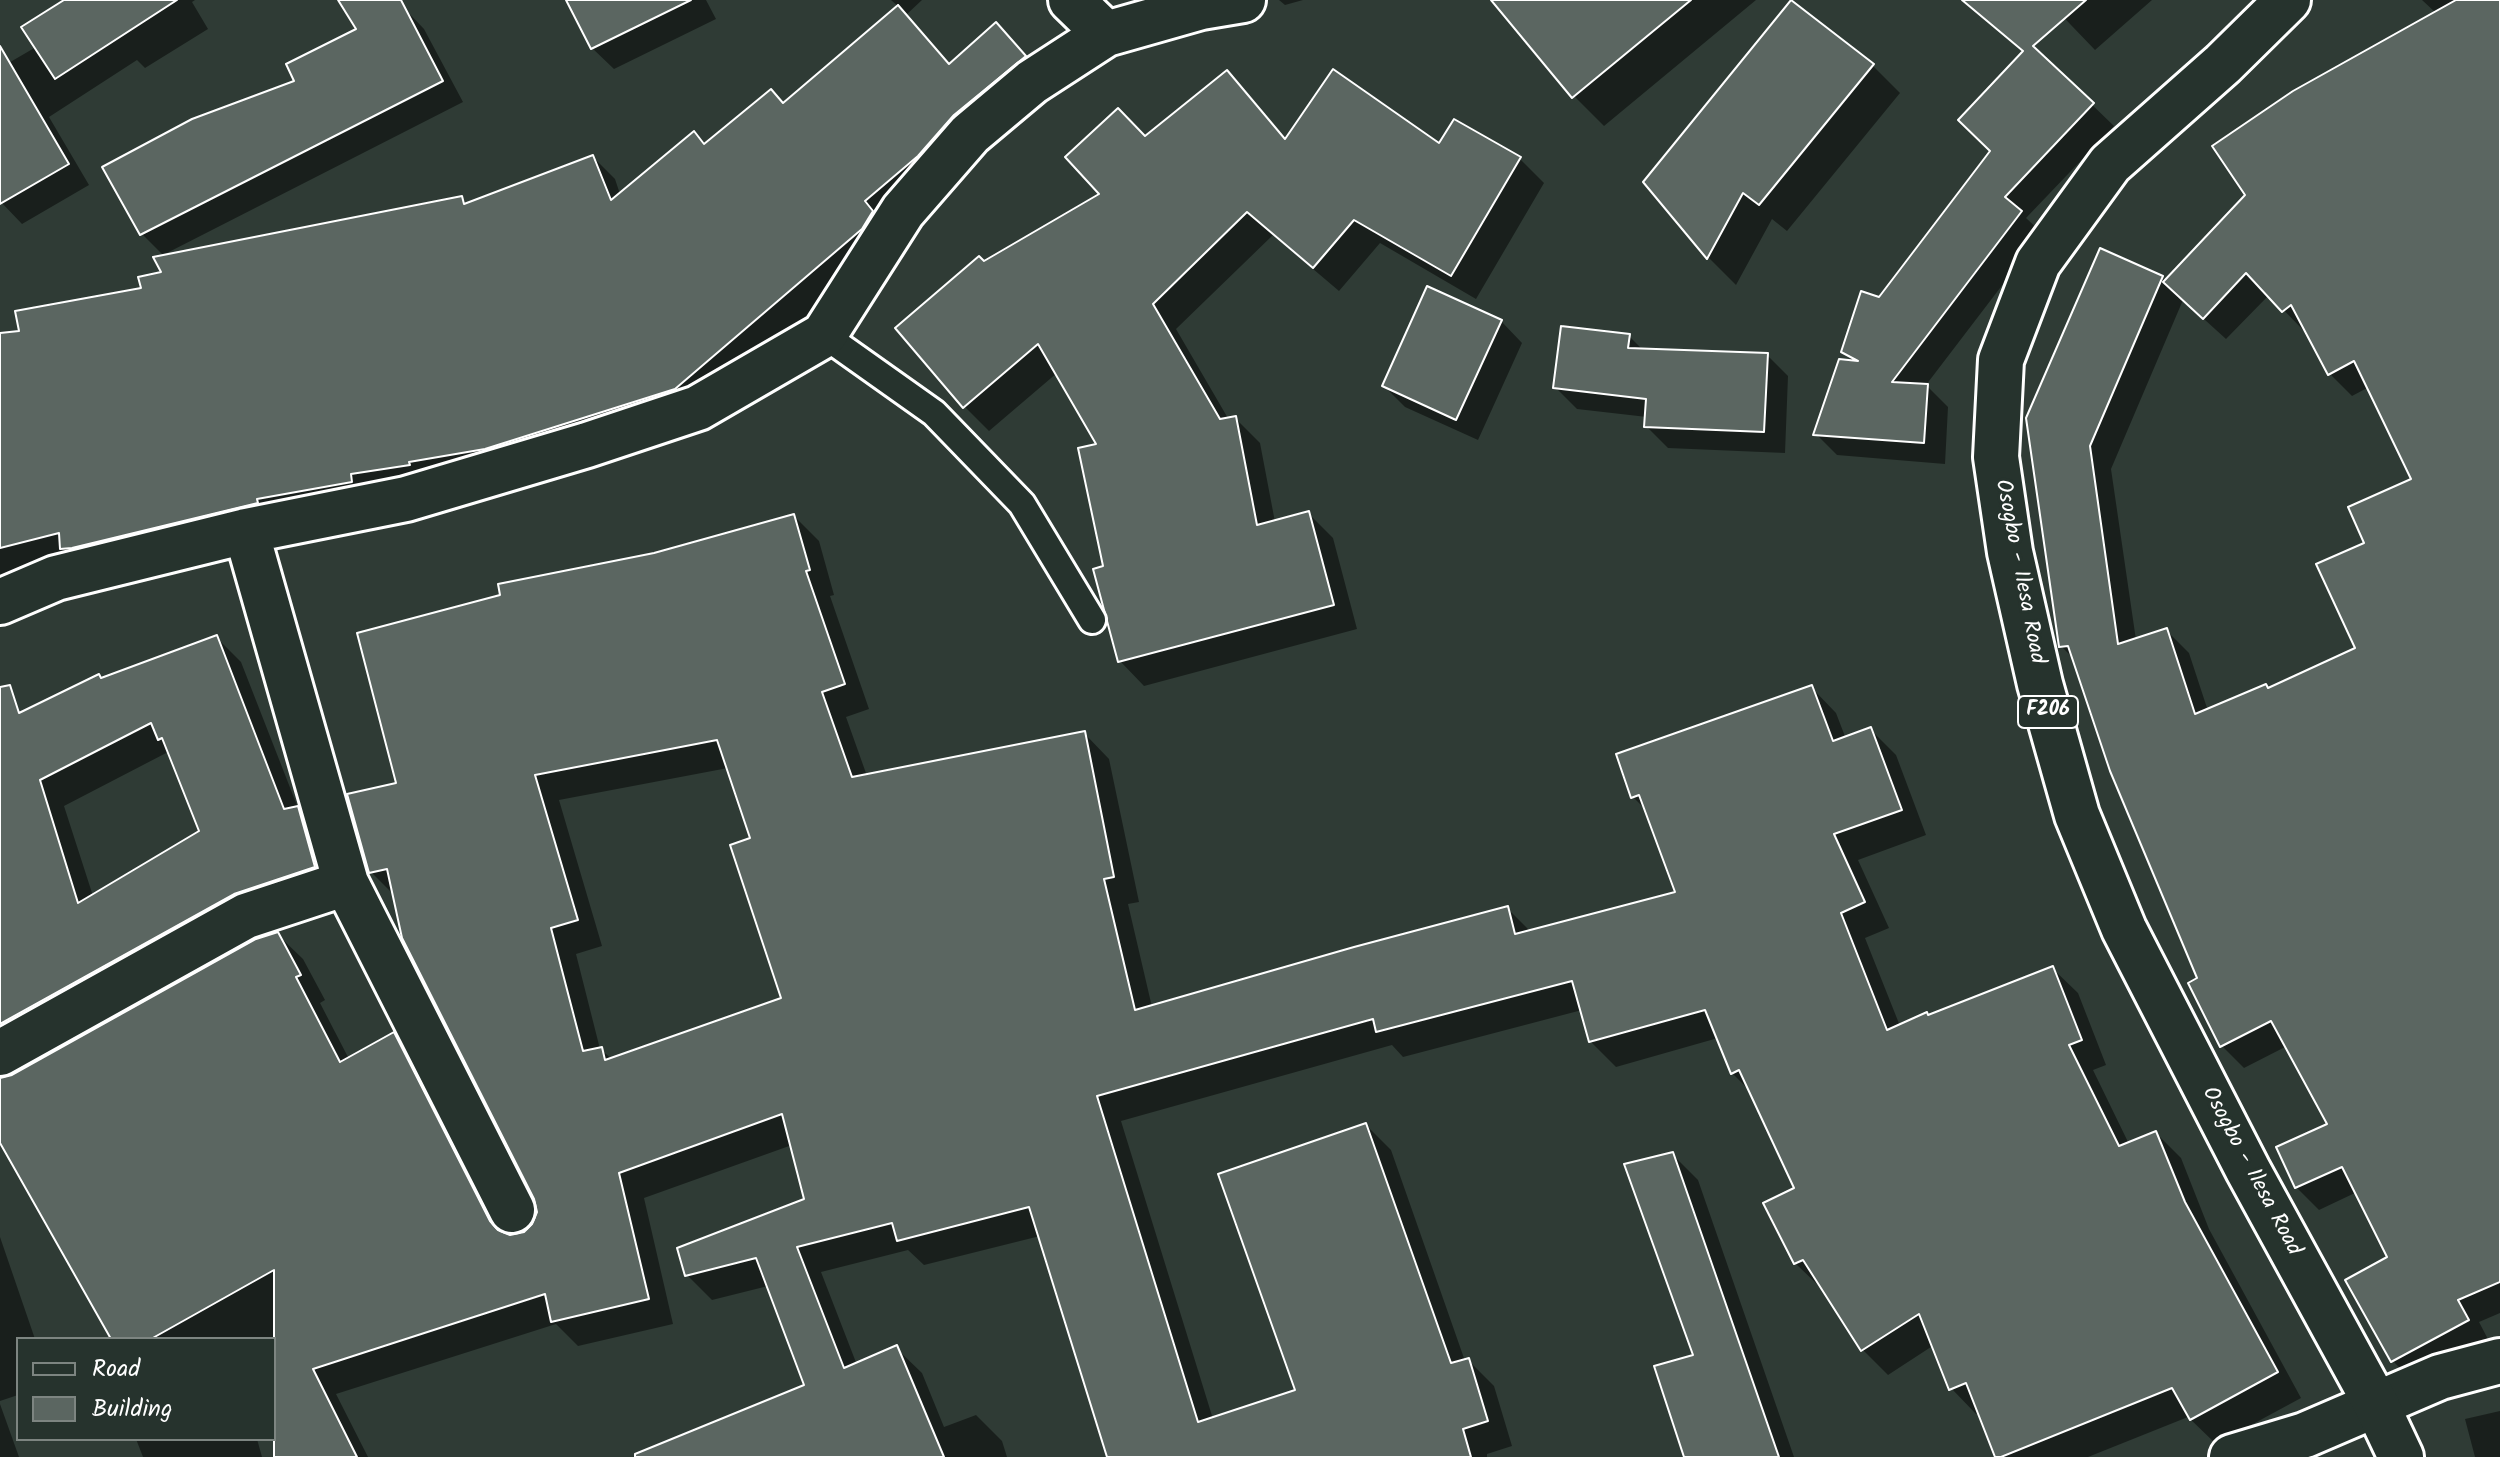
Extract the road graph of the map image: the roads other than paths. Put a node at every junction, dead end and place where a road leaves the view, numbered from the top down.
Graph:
1 (1071, 0) edge
2 (1243, 0) edge
3 (2288, 0) edge
4 (1106, 34) junction
5 (824, 335) junction
6 (246, 531) junction
7 (0, 602) edge
8 (1092, 620) dead end
9 (346, 883) junction
10 (0, 1053) edge
11 (512, 1210) dead end
12 (2500, 1361) edge
13 (2376, 1404) junction
14 (2232, 1457) edge
15 (2401, 1457) edge

1 - 4 street
2 - 4 street
3 - 13 street, Osogbo - Ilesa Road / F206
4 - 5 street
5 - 6 street
5 - 8 lane
6 - 7 street
6 - 9 street
9 - 10 street
9 - 11 street
12 - 13 street
13 - 14 street
13 - 15 street, Osogbo - Ilesa Road / F206

